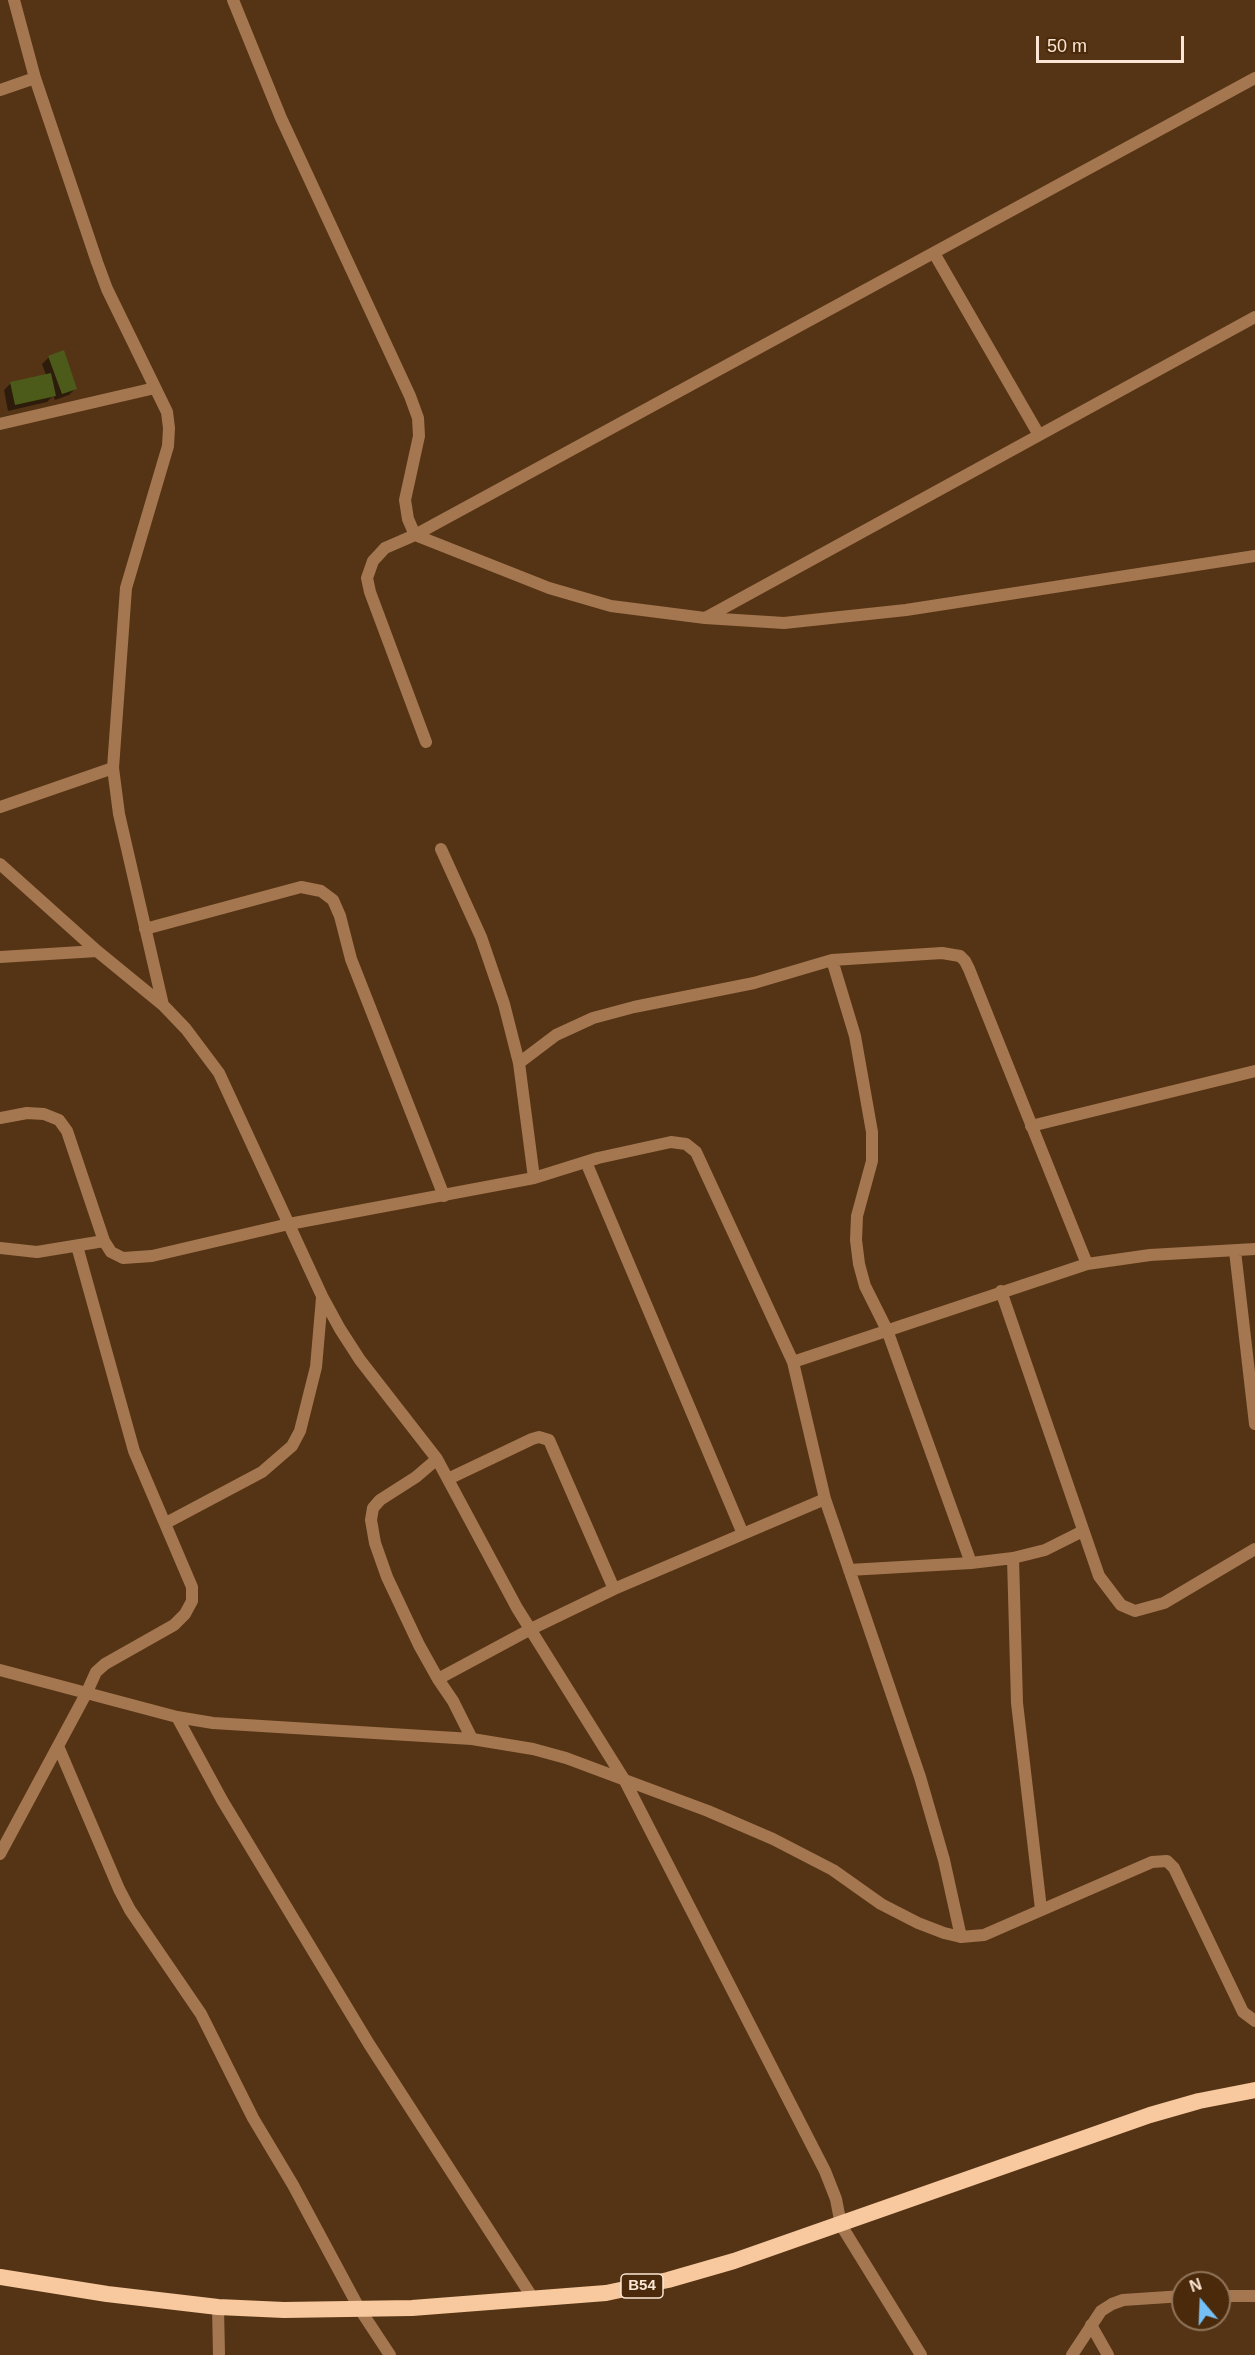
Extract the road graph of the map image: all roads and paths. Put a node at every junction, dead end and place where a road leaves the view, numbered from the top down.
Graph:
1 (14, 0) edge
2 (233, 0) edge
3 (35, 78) junction
4 (1255, 78) edge
5 (0, 90) edge
6 (934, 253) junction
7 (1255, 317) edge
8 (155, 388) junction
9 (0, 424) edge
10 (1039, 435) junction
11 (416, 535) junction
12 (1255, 556) edge
13 (705, 618) junction
14 (426, 742) dead end
15 (113, 768) junction
16 (0, 807) edge
17 (441, 849) dead end
18 (0, 864) edge
19 (145, 929) junction
20 (97, 951) junction
21 (0, 957) edge
22 (832, 960) junction
23 (163, 1005) junction
24 (519, 1063) junction
25 (1255, 1071) edge
26 (0, 1118) edge
27 (1031, 1126) junction
28 (586, 1162) junction
29 (534, 1178) junction
30 (444, 1196) junction
31 (289, 1224) junction
32 (104, 1241) junction
33 (77, 1246) junction
34 (0, 1248) edge
35 (1255, 1249) edge
36 (1234, 1251) junction
37 (1087, 1264) junction
38 (1000, 1291) junction
39 (322, 1296) junction
40 (887, 1330) junction
41 (793, 1362) junction
42 (1255, 1417) edge
43 (437, 1459) junction
44 (448, 1479) junction
45 (825, 1499) junction
46 (166, 1523) junction
47 (1083, 1531) junction
48 (743, 1534) junction
49 (1255, 1549) edge
50 (1013, 1557) junction
51 (971, 1563) junction
52 (849, 1570) junction
53 (614, 1589) junction
54 (531, 1629) junction
55 (0, 1670) edge
56 (438, 1679) junction
57 (87, 1692) junction
58 (177, 1717) junction
59 (472, 1739) junction
60 (58, 1746) junction
61 (625, 1781) junction
62 (0, 1854) edge
63 (1041, 1909) junction
64 (961, 1936) junction
65 (1255, 2021) edge
66 (1255, 2090) edge
67 (841, 2224) junction
68 (0, 2277) edge
69 (1231, 2296) edge
70 (1255, 2296) edge
71 (1171, 2297) edge
72 (534, 2300) junction
73 (218, 2307) junction
74 (359, 2308) junction
75 (1091, 2325) junction
76 (219, 2355) edge
77 (390, 2355) edge
78 (921, 2355) edge
79 (1072, 2355) edge
80 (1108, 2355) edge

1 - 3 street
2 - 11 street
3 - 5 street
3 - 8 street
4 - 6 street
6 - 10 street
6 - 11 street
7 - 10 street
8 - 9 street
8 - 15 street
10 - 13 street
11 - 13 street
11 - 14 street
12 - 13 street
15 - 16 street
15 - 19 street
17 - 24 street
18 - 20 street
19 - 23 street
19 - 30 street
20 - 21 street
20 - 23 street
22 - 24 street
22 - 27 street
22 - 40 street
23 - 31 street
24 - 29 street
25 - 27 street
26 - 32 street
27 - 37 street
28 - 29 street
28 - 41 street
28 - 48 street
29 - 30 street
30 - 31 street
31 - 32 street
31 - 39 street
32 - 33 street
33 - 34 street
33 - 46 street
35 - 36 street
36 - 37 street
36 - 42 street
37 - 38 street
38 - 40 street
38 - 47 street
39 - 43 street
39 - 46 street
40 - 41 street
40 - 51 street
41 - 45 street
43 - 44 street
43 - 56 street
44 - 53 street
44 - 54 street
45 - 48 street
45 - 52 street
46 - 57 street
47 - 49 street
47 - 50 street
48 - 53 street
50 - 51 street
50 - 63 street
51 - 52 street
52 - 64 street
53 - 54 street
54 - 56 street
54 - 61 street
55 - 57 street
56 - 59 street
57 - 58 street
57 - 60 street
58 - 59 street
58 - 72 street
59 - 61 street
60 - 62 street
60 - 74 street
61 - 64 street
61 - 67 street
63 - 64 street
63 - 65 street
66 - 67 highway, B54
67 - 72 highway, B54
67 - 78 street
68 - 73 highway, B54
69 - 70 street
71 - 75 street
72 - 74 highway, B54
73 - 74 highway, B54
73 - 76 street
74 - 77 street
75 - 79 street
75 - 80 street

